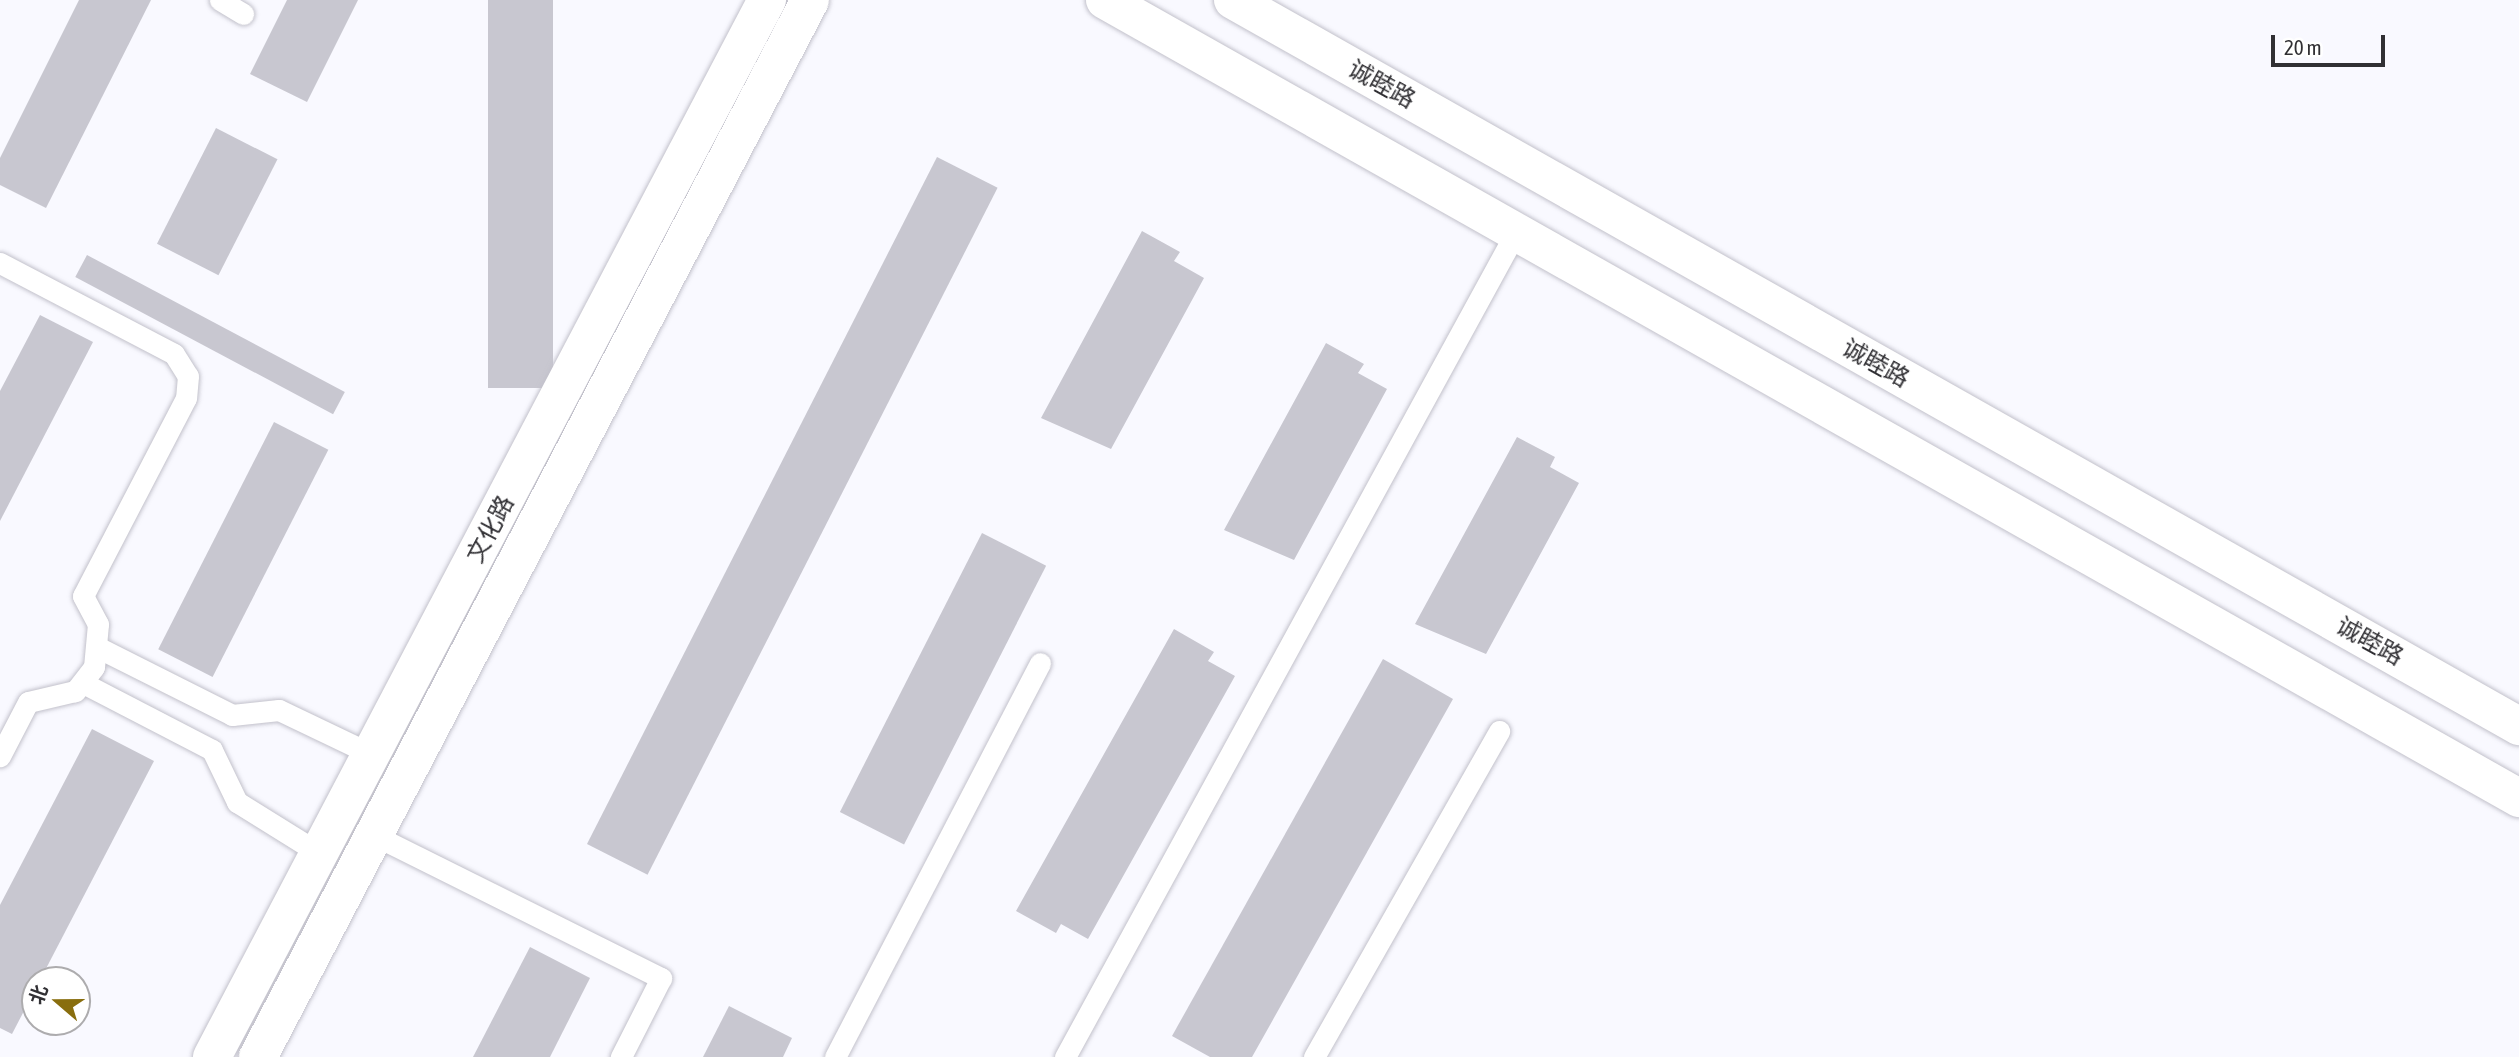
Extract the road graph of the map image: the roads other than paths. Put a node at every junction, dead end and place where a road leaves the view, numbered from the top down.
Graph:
1 (220, 0) edge
2 (767, 0) edge
3 (810, 0) edge
4 (1105, 0) edge
5 (1233, 0) edge
6 (243, 14) dead end
7 (1516, 232) junction
8 (0, 263) edge
9 (99, 648) junction
10 (1040, 663) dead end
11 (83, 683) junction
12 (2519, 726) edge
13 (1499, 731) dead end
14 (371, 754) junction
15 (0, 756) edge
16 (2519, 798) edge
17 (374, 835) junction
18 (319, 853) junction
19 (212, 1057) edge
20 (258, 1057) edge
21 (621, 1057) edge
22 (835, 1057) edge
23 (1065, 1057) edge
24 (1314, 1057) edge

1 - 6 lane
2 - 14 street, 文化路
3 - 17 street, 文化路
4 - 7 street
5 - 12 street, 诚睦路
7 - 16 street
7 - 23 lane
8 - 9 lane
9 - 11 lane
9 - 14 lane
10 - 22 lane
11 - 15 lane
11 - 18 lane
13 - 24 lane
14 - 18 street, 文化路
17 - 20 street, 文化路
17 - 21 lane
18 - 19 street, 文化路

